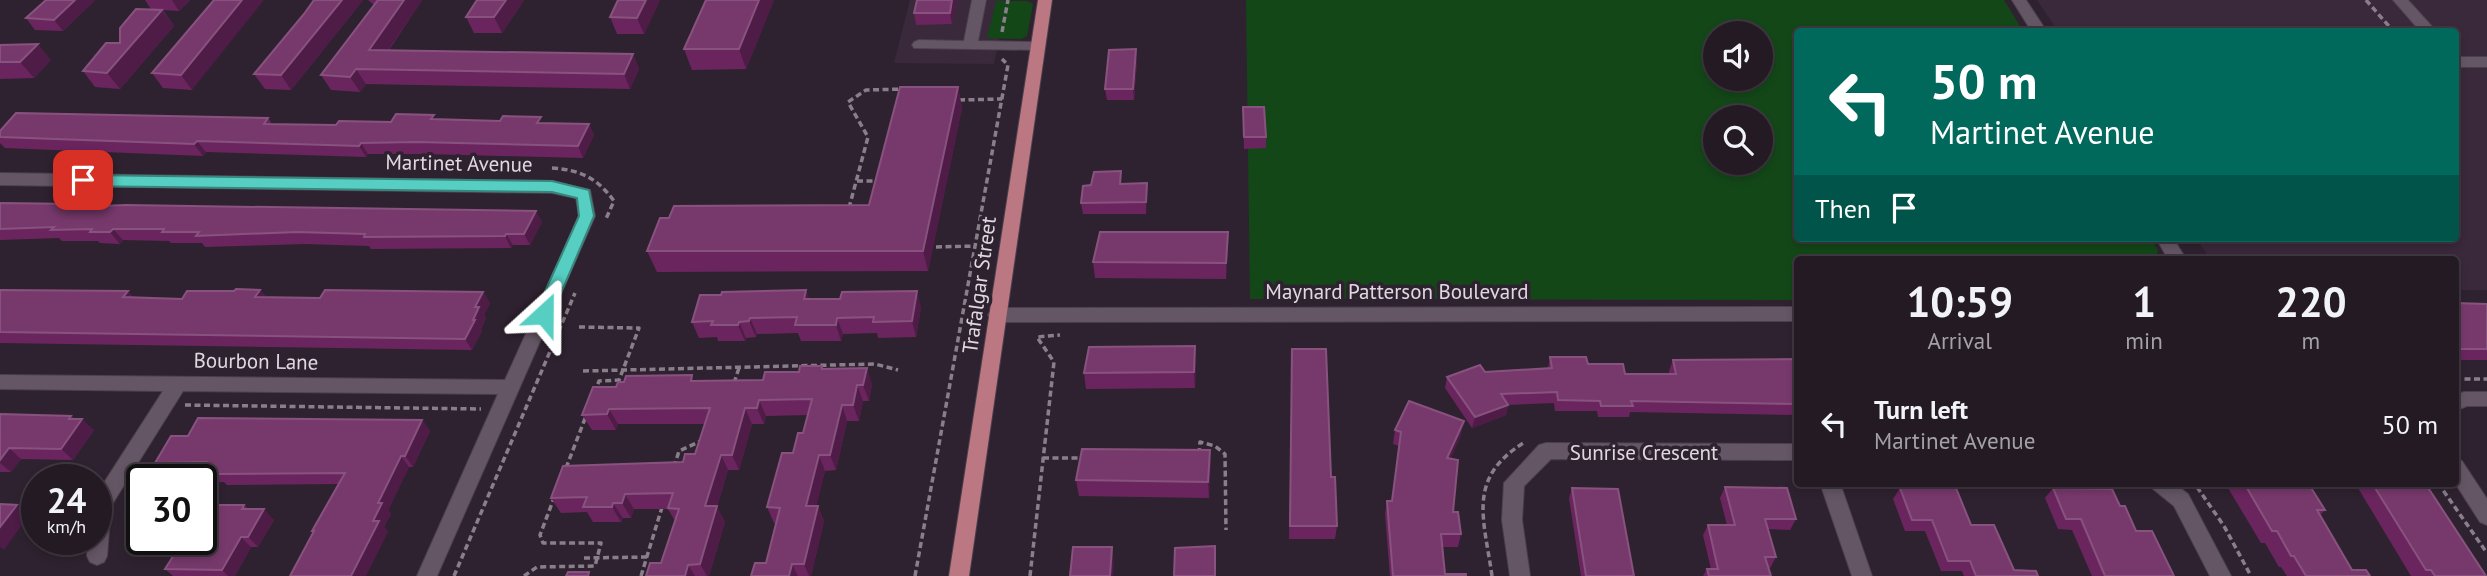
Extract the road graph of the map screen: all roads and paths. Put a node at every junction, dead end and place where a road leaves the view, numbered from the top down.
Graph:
1 (979, 0) edge
2 (1008, 0) edge
3 (1045, 0) edge
4 (2019, 0) edge
5 (2366, 0) edge
6 (2400, 0) edge
7 (2037, 28) edge
8 (2390, 28) edge
9 (2426, 28) edge
10 (919, 45) dead end
11 (970, 46) junction
12 (999, 47) junction
13 (1036, 47) junction
14 (2459, 61) edge
15 (2487, 62) edge
16 (907, 90) edge
17 (1002, 99) junction
18 (953, 100) edge
19 (0, 179) edge
20 (596, 179) dead end
21 (856, 181) junction
22 (876, 181) edge
23 (857, 211) edge
24 (603, 226) dead end
25 (976, 246) junction
26 (936, 247) dead end
27 (577, 289) dead end
28 (997, 314) junction
29 (1794, 314) edge
30 (579, 327) dead end
31 (1037, 337) dead end
32 (740, 365) junction
33 (623, 370) junction
34 (898, 370) dead end
35 (583, 371) dead end
36 (2459, 379) edge
37 (2487, 379) edge
38 (0, 382) edge
39 (178, 383) junction
40 (511, 387) junction
41 (733, 388) edge
42 (594, 394) edge
43 (2487, 399) edge
44 (2459, 402) edge
45 (176, 405) dead end
46 (589, 407) edge
47 (485, 410) dead end
48 (708, 438) edge
49 (1794, 452) edge
50 (1043, 458) junction
51 (1095, 458) edge
52 (1198, 458) edge
53 (565, 471) edge
54 (2459, 473) edge
55 (671, 477) edge
56 (1831, 487) edge
57 (2165, 487) edge
58 (2198, 487) edge
59 (2441, 487) edge
60 (555, 497) edge
61 (663, 504) edge
62 (2487, 516) edge
63 (1226, 530) dead end
64 (2487, 553) edge
65 (97, 556) dead end
66 (647, 557) junction
67 (584, 558) dead end
68 (597, 558) junction
69 (427, 576) edge
70 (454, 576) edge
71 (524, 576) edge
72 (641, 576) edge
73 (915, 576) edge
74 (959, 576) edge
75 (1030, 576) edge
76 (1520, 576) edge
77 (1863, 576) edge
78 (2221, 576) edge
79 (2251, 576) edge

1 - 11 street
2 - 12 path
3 - 13 main road, Trafalgar Street
4 - 7 street
5 - 8 path
6 - 9 street
10 - 11 street
11 - 12 street
12 - 13 street
12 - 17 path
13 - 28 main road, Trafalgar Street
14 - 15 street
16 - 21 path
17 - 18 path
17 - 25 path
19 - 40 street, Martinet Avenue
20 - 24 path
21 - 22 path
21 - 23 path
25 - 26 path
25 - 73 path
27 - 70 path
28 - 29 street, Maynard Patterson Boulevard
28 - 74 main road, Trafalgar Street
30 - 33 path
31 - 50 path
32 - 33 path
32 - 34 path
32 - 41 path
33 - 35 path
33 - 42 path
36 - 37 path
38 - 39 street, Bourbon Lane
39 - 40 street, Bourbon Lane
39 - 65 street
40 - 69 street, Martinet Avenue
43 - 44 street
45 - 47 path
46 - 53 path
48 - 55 path
49 - 76 street, Sunrise Crescent
50 - 51 path
50 - 75 path
52 - 63 path
54 - 62 street
56 - 77 street
57 - 78 street
58 - 79 path
59 - 64 path
60 - 68 path
61 - 66 path
66 - 68 path
66 - 72 path
67 - 68 path
68 - 71 path

